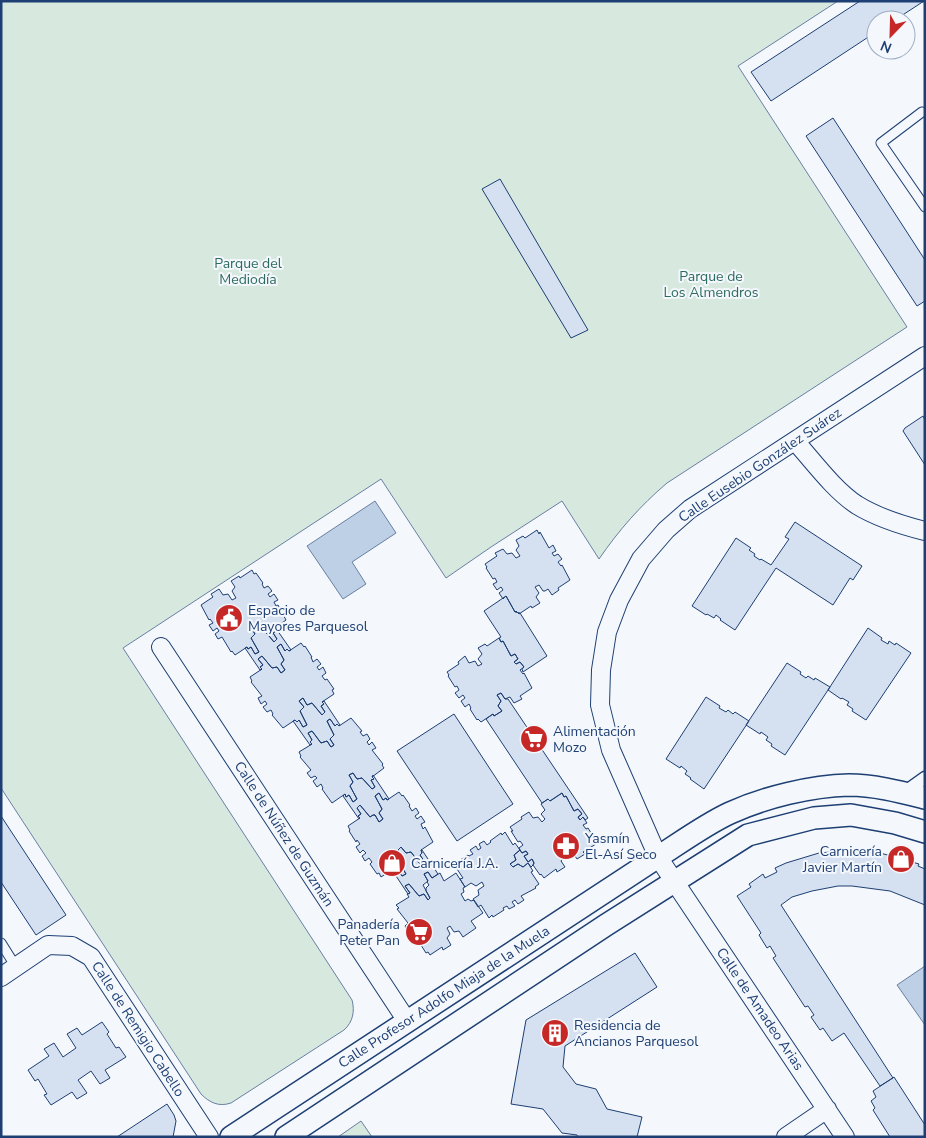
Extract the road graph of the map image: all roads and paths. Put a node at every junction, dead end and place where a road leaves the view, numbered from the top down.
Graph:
1 (922, 112) dead end
2 (925, 207) edge
3 (925, 356) edge
4 (795, 441) junction
5 (925, 531) edge
6 (161, 647) dead end
7 (925, 778) edge
8 (904, 793) junction
9 (925, 798) edge
10 (925, 832) edge
11 (658, 856) junction
12 (675, 880) junction
13 (1, 943) edge
14 (16, 967) junction
15 (1, 977) edge
16 (407, 1021) junction
17 (827, 1109) junction
18 (209, 1137) edge
19 (231, 1137) edge
20 (286, 1137) edge
21 (786, 1137) edge
22 (845, 1137) edge

1 - 2 lane
3 - 4 street, Calle Eusebio González Suárez
4 - 5 street
4 - 11 street, Calle Eusebio González Suárez
6 - 16 street, Calle de Núñez de Guzmán
7 - 8 street
8 - 9 street, Calle Profesor Adolfo Miaja de la Muela
8 - 11 street, Calle Profesor Adolfo Miaja de la Muela
10 - 12 street, Calle Profesor Adolfo Miaja de la Muela
11 - 12 street, Calle Eusebio González Suárez
11 - 16 street, Calle Profesor Adolfo Miaja de la Muela
12 - 17 street, Calle de Amadeo Arias
12 - 20 street, Calle Profesor Adolfo Miaja de la Muela
13 - 14 lane
14 - 15 street, Calle de Remigio Cabello
14 - 18 street, Calle de Remigio Cabello
16 - 19 street, Calle Profesor Adolfo Miaja de la Muela
17 - 21 street
17 - 22 street, Calle de Amadeo Arias

